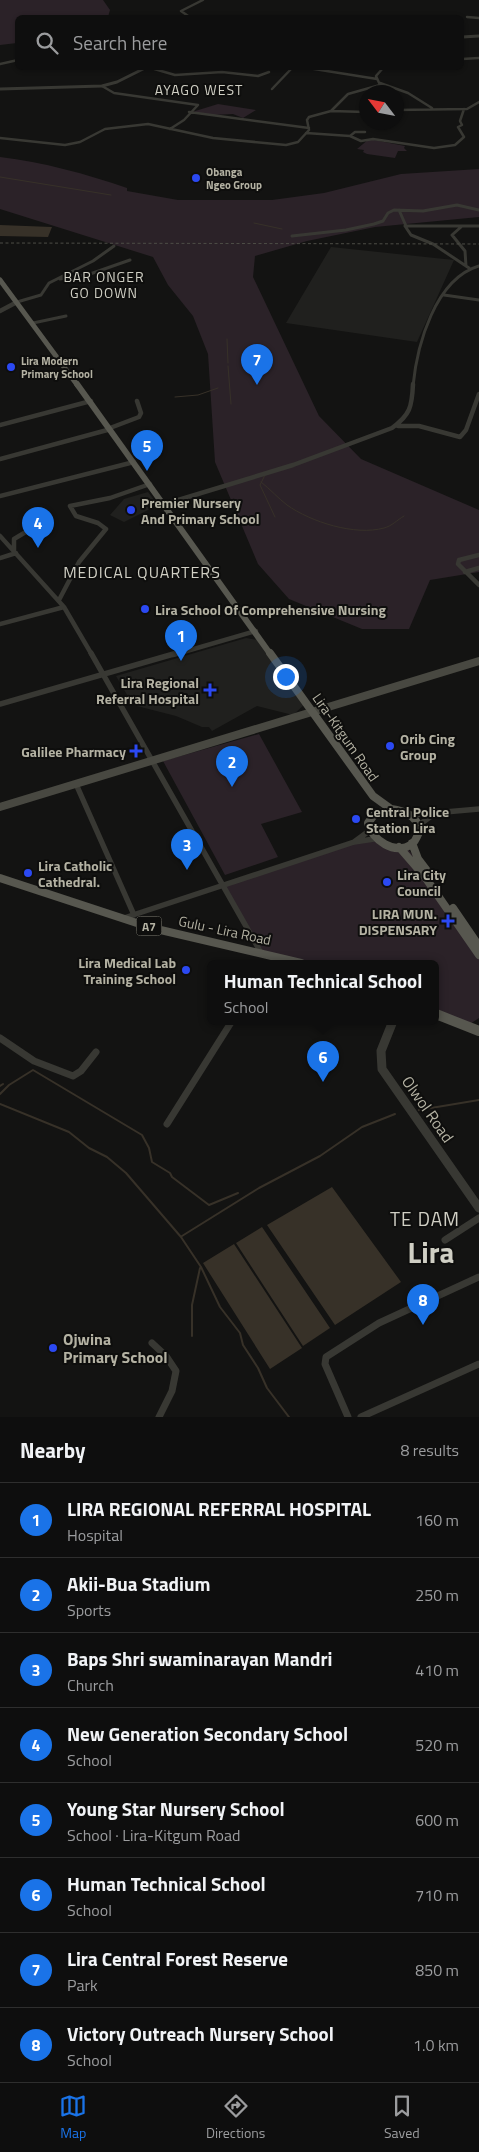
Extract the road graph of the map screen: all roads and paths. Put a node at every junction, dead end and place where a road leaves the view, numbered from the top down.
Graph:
1 (203, 0) edge
2 (187, 15) edge
3 (474, 15) dead end
4 (467, 17) dead end
5 (479, 17) edge
6 (479, 36) edge
7 (464, 37) edge
8 (479, 58) edge
9 (464, 59) edge
10 (15, 61) edge
11 (0, 64) edge
12 (141, 70) edge
13 (158, 70) edge
14 (205, 70) edge
15 (226, 70) edge
16 (290, 70) edge
17 (321, 70) edge
18 (382, 70) edge
19 (223, 72) junction
20 (269, 72) dead end
21 (206, 73) junction
22 (377, 79) junction
23 (380, 83) junction
24 (102, 86) junction
25 (0, 89) edge
26 (272, 89) dead end
27 (479, 102) edge
28 (434, 109) junction
29 (464, 109) junction
30 (404, 110) edge
31 (331, 111) junction
32 (189, 112) junction
33 (359, 112) edge
34 (309, 128) junction
35 (170, 129) junction
36 (365, 132) dead end
37 (306, 133) junction
38 (350, 136) junction
39 (0, 138) edge
40 (402, 210) junction
41 (479, 210) edge
42 (406, 226) junction
43 (479, 226) edge
44 (461, 227) junction
45 (292, 236) dead end
46 (114, 246) dead end
47 (130, 260) dead end
48 (479, 266) edge
49 (467, 267) junction
50 (57, 279) junction
51 (0, 280) edge
52 (444, 295) junction
53 (479, 300) edge
54 (17, 302) junction
55 (0, 311) edge
56 (66, 316) dead end
57 (34, 323) junction
58 (479, 394) edge
59 (91, 401) junction
60 (137, 401) dead end
61 (0, 426) edge
62 (398, 426) junction
63 (111, 429) junction
64 (0, 459) edge
65 (134, 461) junction
66 (150, 484) junction
67 (0, 496) edge
68 (165, 504) junction
69 (30, 530) dead end
70 (0, 536) edge
71 (15, 552) junction
72 (479, 555) edge
73 (0, 558) edge
74 (479, 568) edge
75 (465, 572) junction
76 (479, 577) edge
77 (472, 579) junction
78 (479, 586) edge
79 (59, 600) junction
80 (64, 607) junction
81 (0, 624) edge
82 (256, 631) junction
83 (479, 662) edge
84 (103, 674) junction
85 (0, 704) edge
86 (313, 712) junction
87 (154, 760) junction
88 (76, 784) junction
89 (373, 796) junction
90 (0, 806) edge
91 (391, 809) junction
92 (479, 809) edge
93 (376, 814) junction
94 (434, 814) junction
95 (411, 815) junction
96 (419, 825) junction
97 (369, 831) junction
98 (374, 839) junction
99 (354, 842) junction
100 (412, 843) junction
101 (399, 847) junction
102 (416, 860) junction
103 (0, 878) edge
104 (221, 885) junction
105 (134, 915) junction
106 (121, 919) junction
107 (479, 946) edge
108 (260, 951) junction
109 (479, 955) edge
110 (271, 959) edge
111 (439, 1015) edge
112 (229, 1025) edge
113 (391, 1025) edge
114 (479, 1031) edge
115 (0, 1038) edge
116 (96, 1052) dead end
117 (167, 1124) dead end
118 (476, 1196) edge
119 (479, 1208) edge
120 (479, 1218) edge
121 (445, 1240) dead end
122 (479, 1277) edge
123 (152, 1343) dead end
124 (479, 1364) edge
125 (159, 1417) edge
126 (348, 1417) edge
127 (361, 1417) edge

1 - 2 street
3 - 5 street
4 - 5 street
6 - 7 street
8 - 9 street
10 - 11 street
12 - 24 street
13 - 21 street
14 - 21 street
15 - 19 street
16 - 26 street
17 - 22 street
18 - 22 street
19 - 20 street
19 - 21 street
22 - 23 street
23 - 28 street
23 - 31 street
24 - 25 street
24 - 32 street
27 - 29 street
28 - 29 street
28 - 30 street
29 - 38 street
31 - 33 street
31 - 34 street
32 - 34 street
32 - 35 street
34 - 37 street
35 - 37 street
35 - 39 street
36 - 38 street
37 - 38 street
40 - 41 street
40 - 42 street
40 - 45 street
42 - 44 street
42 - 49 street
43 - 44 street
44 - 49 street
46 - 50 street
47 - 50 street
48 - 49 street
49 - 52 street
50 - 54 street
51 - 54 main road, Lira-Kitgum Road
52 - 53 street
52 - 62 street
54 - 55 street
54 - 57 main road, Lira-Kitgum Road
56 - 57 street
57 - 59 main road, Lira-Kitgum Road
58 - 62 street
59 - 61 street
59 - 63 main road, Lira-Kitgum Road
60 - 63 street
62 - 68 street
63 - 64 street
63 - 65 main road, Lira-Kitgum Road
65 - 66 main road, Lira-Kitgum Road
65 - 67 street
66 - 68 main road, Lira-Kitgum Road
66 - 79 street
68 - 82 main road, Lira-Kitgum Road
69 - 71 street
70 - 71 street
71 - 73 street
71 - 79 street
72 - 75 street
74 - 75 street
75 - 77 street
76 - 77 street
77 - 78 street
79 - 80 street
80 - 81 street
80 - 84 street
82 - 84 street
82 - 86 main road, Lira-Kitgum Road
83 - 86 main road
84 - 85 street
84 - 87 street
86 - 87 main road
86 - 89 main road, Lira-Kitgum Road
87 - 88 main road
87 - 104 street
88 - 90 main road
88 - 105 street
89 - 91 main road, Lira-Kitgum Road
89 - 93 main road, Lira-Kitgum Road
91 - 93 main road
91 - 95 main road
92 - 94 street
93 - 97 main road
94 - 95 street
94 - 96 street
95 - 96 main road
96 - 100 main road
97 - 98 main road
97 - 99 street
98 - 99 street
98 - 101 main road
99 - 104 street
100 - 101 main road
100 - 102 main road
101 - 102 main road
102 - 107 main road
102 - 109 main road
103 - 106 main road, Gulu - Lira Road / A7
104 - 105 street
104 - 108 street
105 - 106 street
106 - 108 main road, Gulu - Lira Road / A7
108 - 110 main road, Gulu - Lira Road / A7
111 - 114 main road
112 - 117 street
113 - 118 street, Olwol Road
115 - 116 street
118 - 119 street, Olwol Road
120 - 121 street
122 - 126 street
123 - 125 street
124 - 127 street

